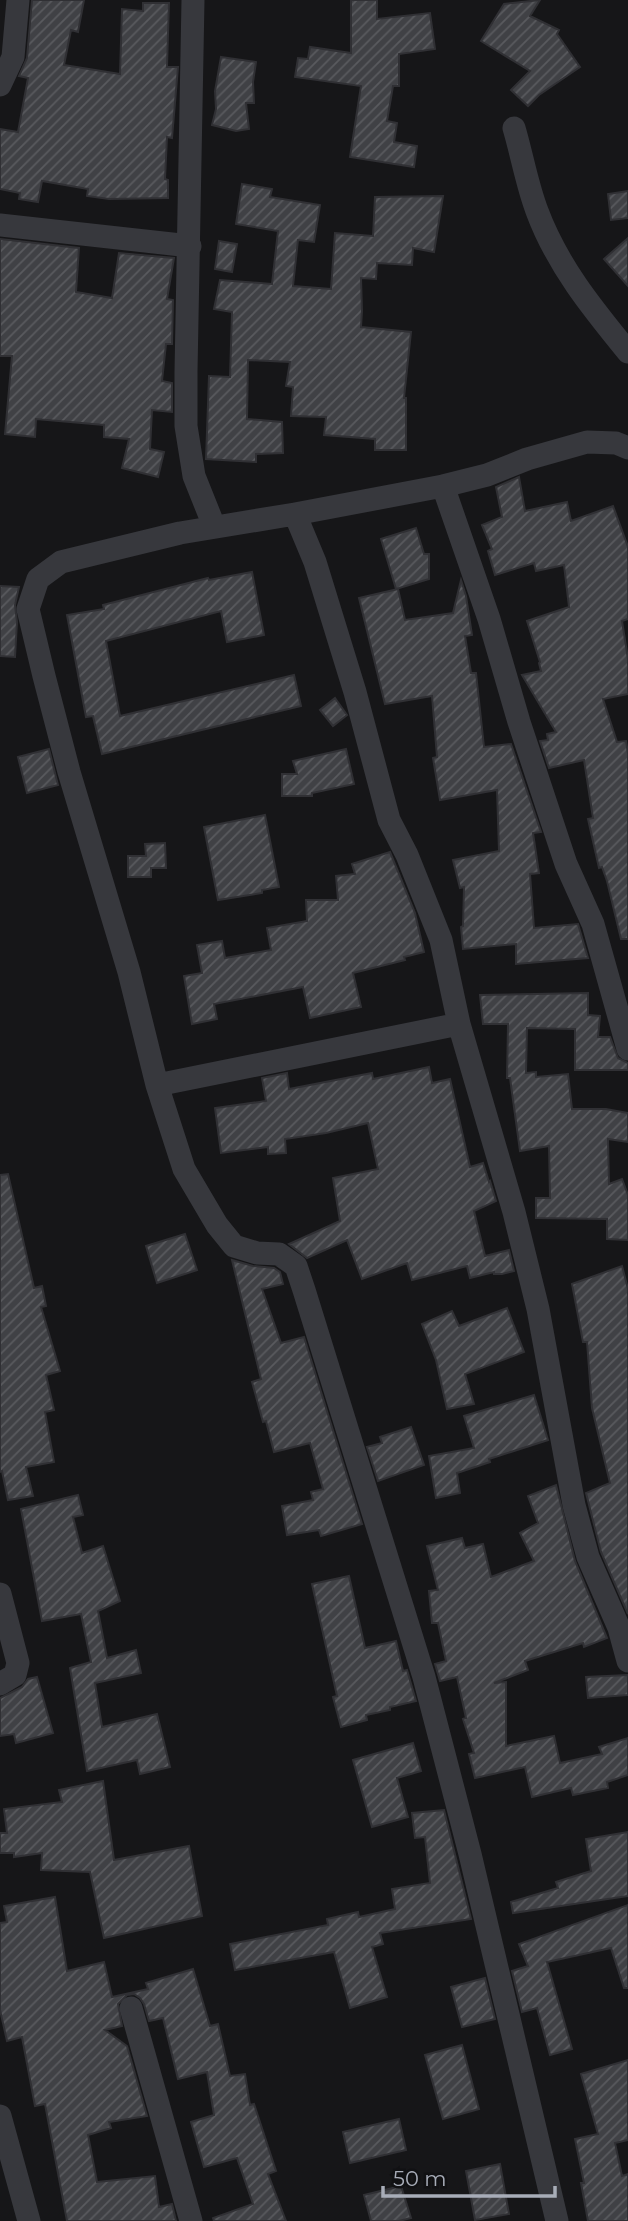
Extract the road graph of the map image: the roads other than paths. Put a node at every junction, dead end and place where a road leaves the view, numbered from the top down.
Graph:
1 (18, 0) edge
2 (193, 0) edge
3 (0, 85) edge
4 (514, 128) dead end
5 (0, 225) edge
6 (190, 246) junction
7 (628, 352) edge
8 (628, 448) edge
9 (443, 486) junction
10 (295, 514) junction
11 (214, 526) junction
12 (459, 1024) junction
13 (628, 1049) edge
14 (157, 1085) junction
15 (0, 1594) edge
16 (628, 1661) edge
17 (0, 1684) edge
18 (131, 2008) dead end
19 (0, 2116) edge
20 (29, 2221) edge
21 (191, 2221) edge
22 (557, 2221) edge

1 - 3 street
2 - 6 street
4 - 7 street
5 - 6 street
6 - 11 street
8 - 9 street
9 - 10 street
9 - 13 street
10 - 11 street
10 - 12 street
11 - 14 street
12 - 14 street
12 - 16 street
14 - 22 street
15 - 17 street
18 - 21 street
19 - 20 street

